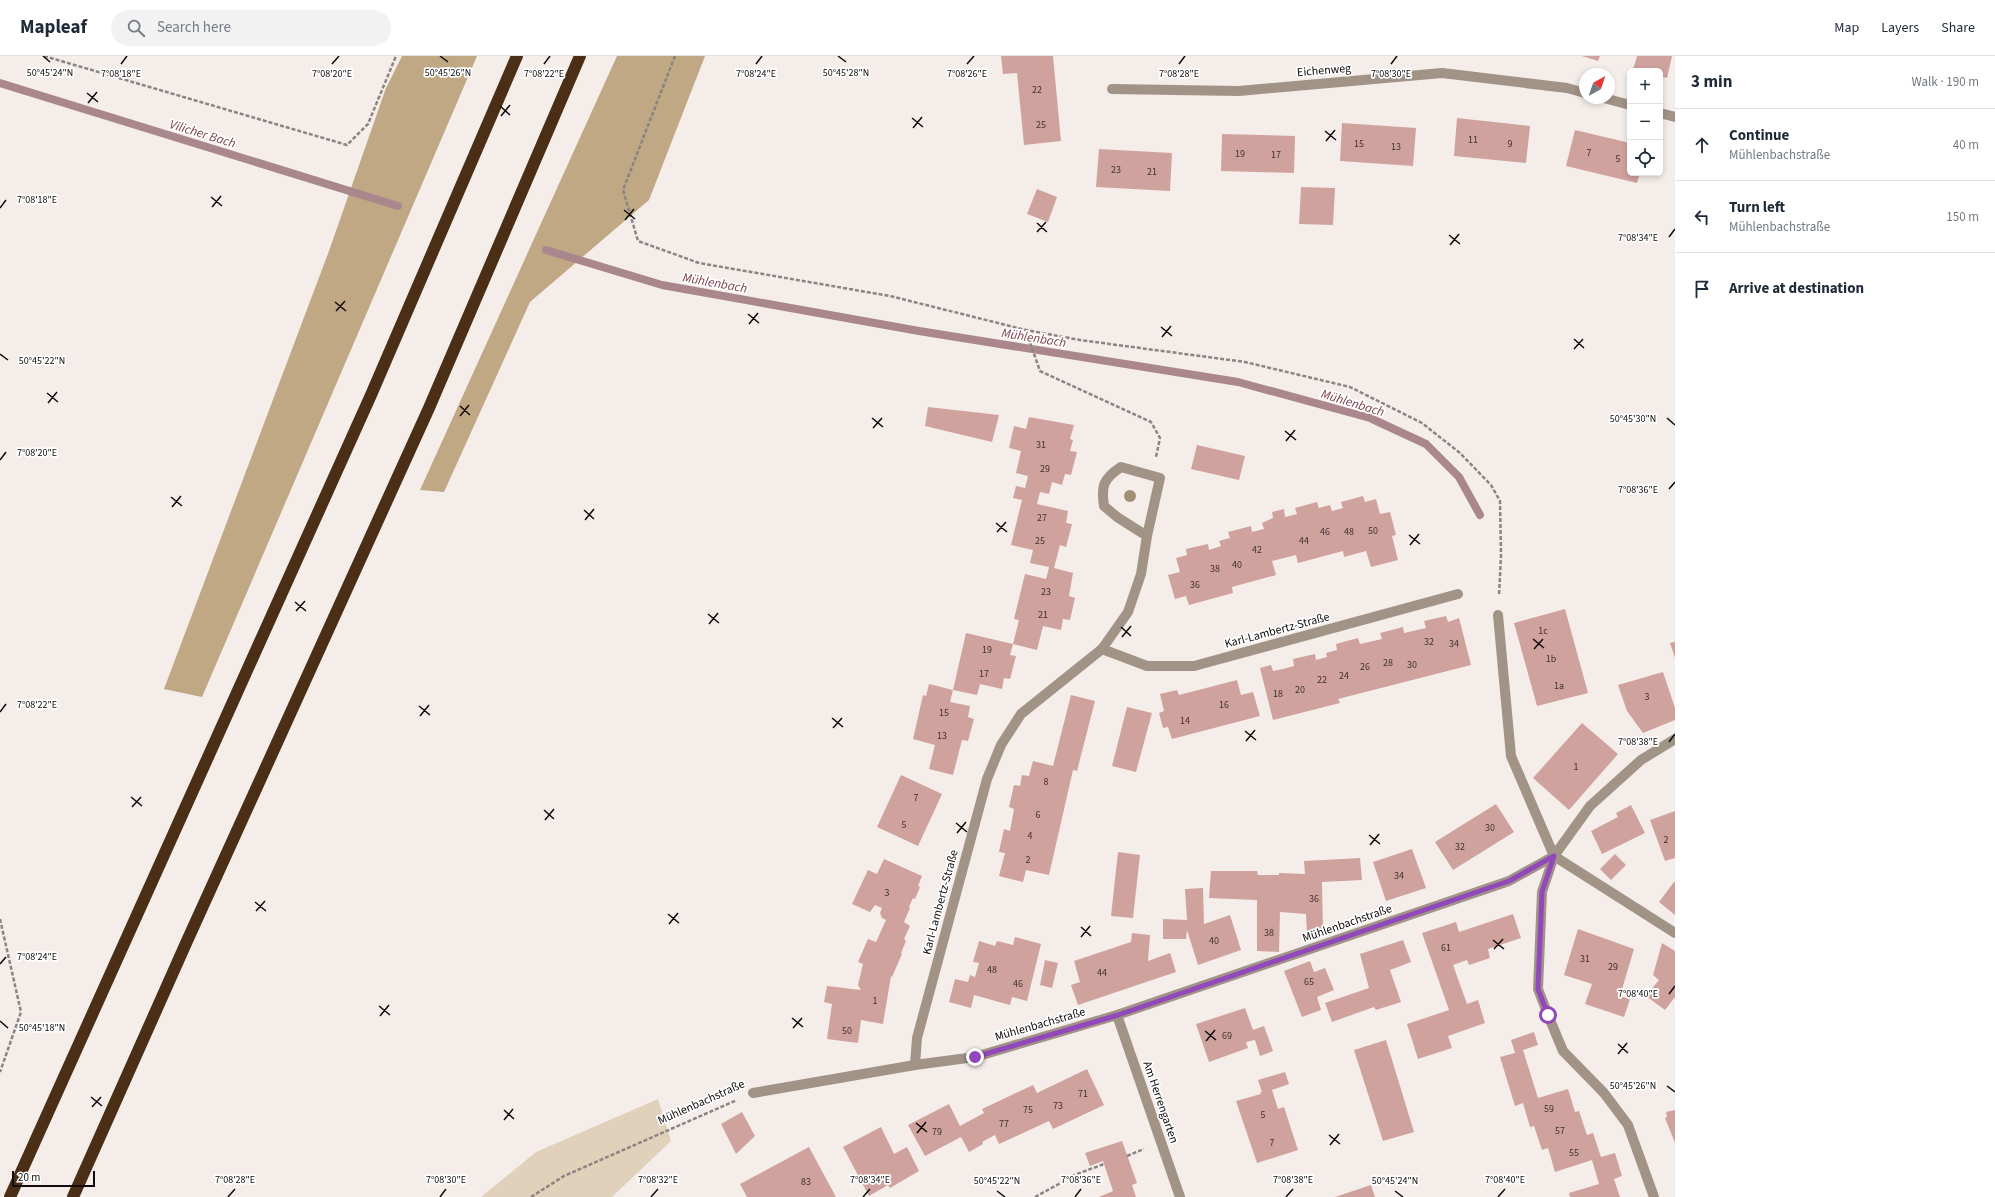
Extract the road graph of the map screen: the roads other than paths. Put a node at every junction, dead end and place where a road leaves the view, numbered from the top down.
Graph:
1 (517, 56) edge
2 (580, 56) edge
3 (1112, 89) dead end
4 (1579, 91) edge
5 (1615, 101) edge
6 (1627, 104) edge
7 (1663, 114) edge
8 (1675, 117) edge
9 (1147, 536) junction
10 (1458, 594) dead end
11 (1498, 615) road end
12 (1102, 649) junction
13 (1675, 739) edge
14 (1554, 856) junction
15 (1675, 932) edge
16 (1118, 1015) junction
17 (915, 1065) junction
18 (753, 1093) road end
19 (10, 1197) edge
20 (73, 1197) edge
21 (1180, 1197) edge
22 (1654, 1197) edge

1 - 19 highway
2 - 20 highway
3 - 4 street, Eichenweg
5 - 6 street
7 - 8 street
9 - 9 street, Karl-Lambertz-Straße
9 - 12 street, Karl-Lambertz-Straße
10 - 12 street, Karl-Lambertz-Straße
11 - 14 street
12 - 17 street, Karl-Lambertz-Straße
13 - 14 street
14 - 15 street
14 - 16 street, Mühlenbachstraße
14 - 22 street
16 - 17 street, Mühlenbachstraße
16 - 21 street, Am Herrengarten
17 - 18 street, Mühlenbachstraße

